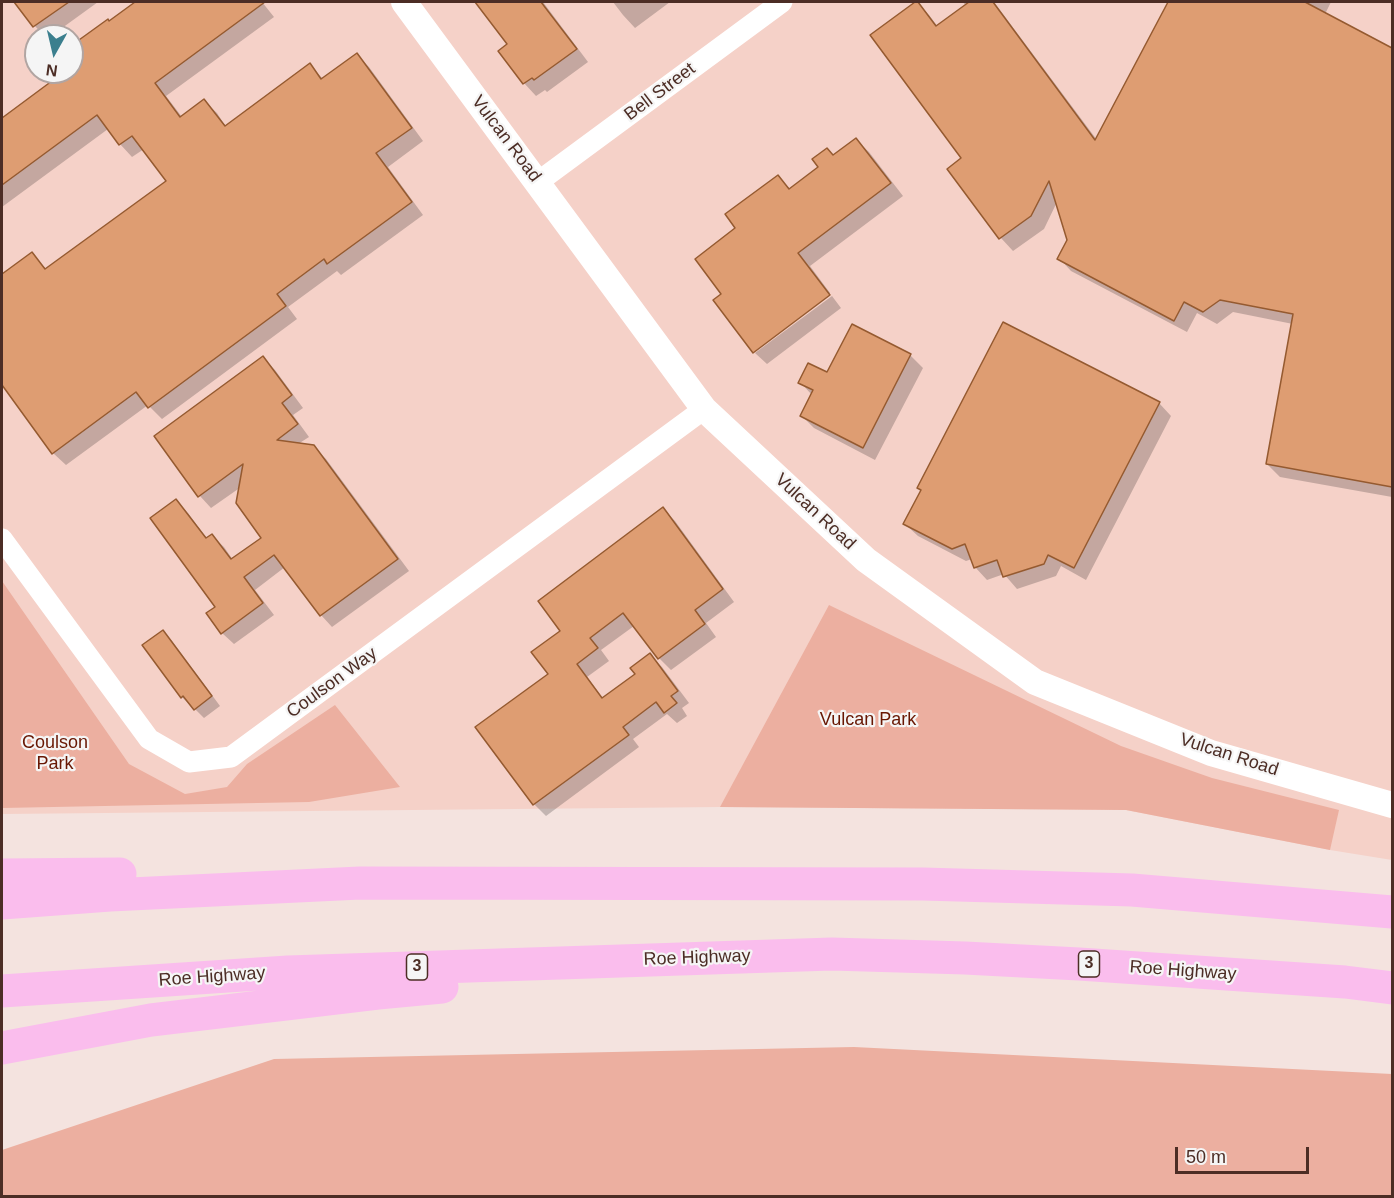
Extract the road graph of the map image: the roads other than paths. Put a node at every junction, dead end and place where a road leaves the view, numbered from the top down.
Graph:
1 (404, 2) edge
2 (782, 2) edge
3 (538, 182) junction
4 (704, 409) junction
5 (2, 539) edge
6 (1392, 805) edge
7 (2, 875) edge
8 (360, 883) junction
9 (2, 903) edge
10 (1392, 912) edge
11 (832, 954) junction
12 (1392, 988) edge
13 (2, 991) edge
14 (2, 1048) edge

1 - 3 street, Vulcan Road
2 - 3 street, Bell Street
3 - 4 street, Vulcan Road
4 - 5 street, Coulson Way
4 - 6 street, Vulcan Road
7 - 8 highway
8 - 9 highway
8 - 10 highway
11 - 12 highway, Roe Highway / 3
11 - 13 highway, Roe Highway / 3
11 - 14 highway

